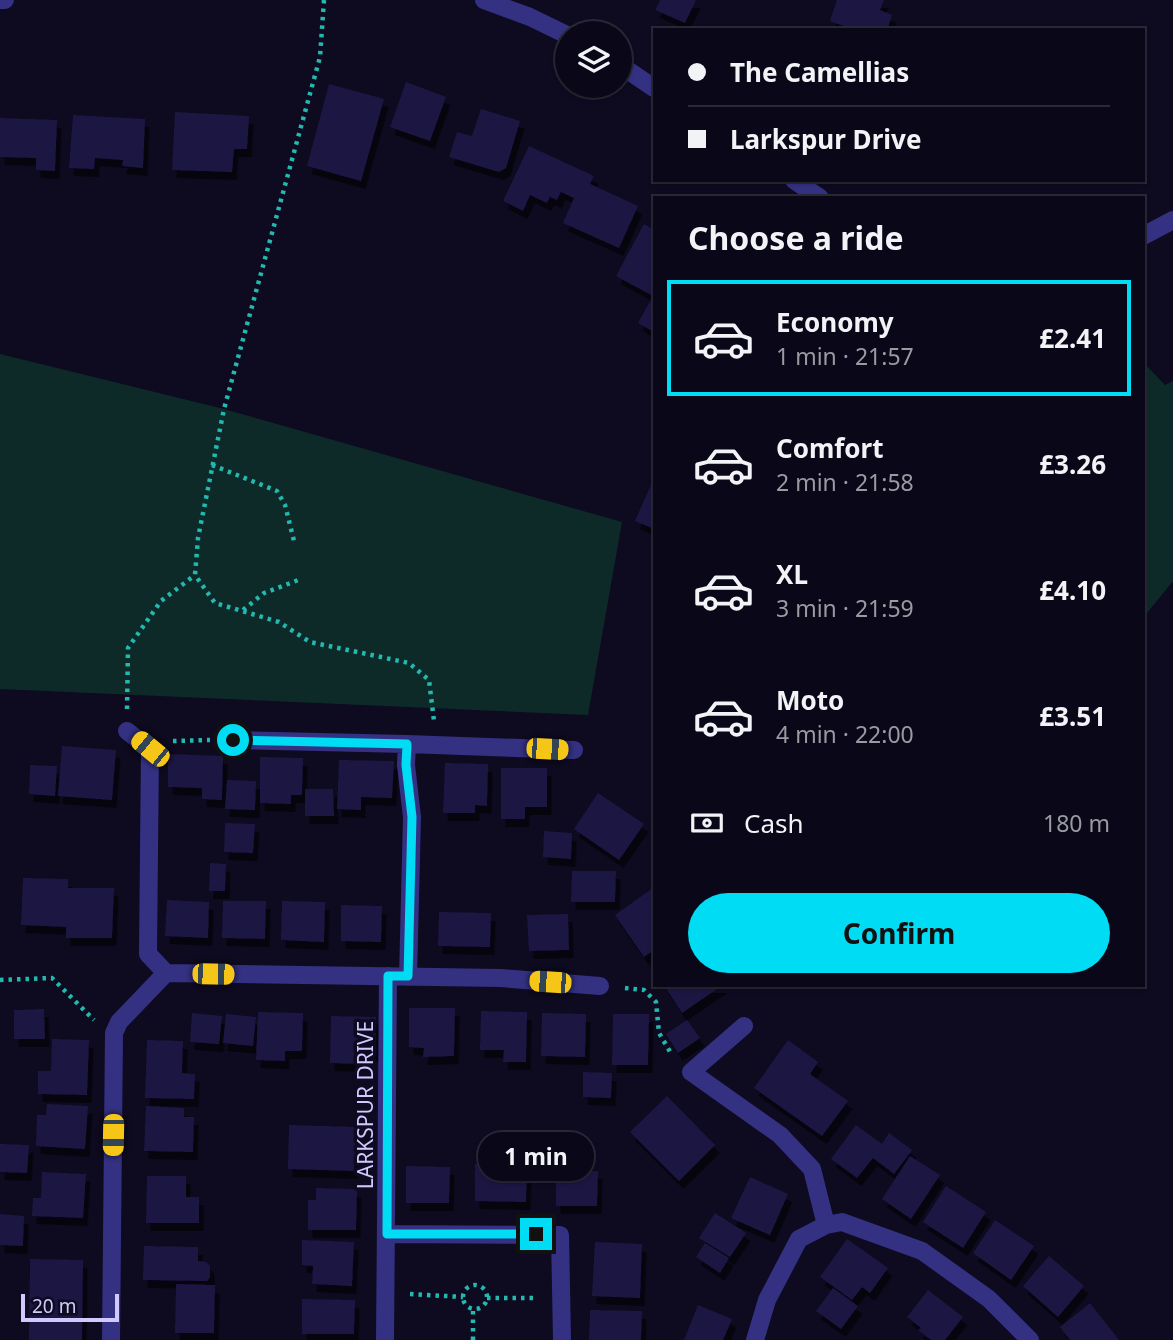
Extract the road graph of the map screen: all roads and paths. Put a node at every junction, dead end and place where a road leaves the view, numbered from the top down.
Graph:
1 (324, 0) edge
2 (484, 0) edge
3 (555, 29) edge
4 (632, 73) edge
5 (653, 87) edge
6 (797, 182) edge
7 (817, 196) edge
8 (1173, 220) edge
9 (1145, 235) edge
10 (212, 465) junction
11 (293, 541) dead end
12 (195, 575) junction
13 (301, 579) dead end
14 (242, 611) junction
15 (127, 731) joint
16 (233, 740) joint
17 (407, 744) junction
18 (435, 744) junction
19 (150, 749) junction
20 (574, 750) dead end
21 (166, 973) junction
22 (388, 976) junction
23 (408, 976) junction
24 (0, 980) edge
25 (600, 986) joint
26 (119, 1022) junction
27 (744, 1026) dead end
28 (691, 1072) junction
29 (825, 1225) junction
30 (387, 1234) junction
31 (410, 1294) dead end
32 (463, 1297) junction
33 (487, 1298) junction
34 (537, 1298) dead end
35 (473, 1309) junction
36 (111, 1340) edge
37 (385, 1340) edge
38 (473, 1340) edge
39 (562, 1340) edge
40 (755, 1340) edge
41 (1030, 1340) edge

1 - 10 path
2 - 3 street
4 - 5 street
6 - 7 street
8 - 9 street
10 - 11 path
10 - 12 path
12 - 14 path
12 - 15 path
13 - 14 path
14 - 18 path
15 - 19 street
16 - 17 street
16 - 19 path
17 - 18 street
17 - 23 street
18 - 20 street
19 - 21 street
21 - 22 street
21 - 26 street
22 - 23 street
22 - 30 street, LARKSPUR DRIVE
23 - 25 street
24 - 26 path
25 - 28 path
26 - 36 street
27 - 28 street
28 - 29 street
29 - 40 street
29 - 41 street
30 - 37 street, LARKSPUR DRIVE
30 - 39 street
31 - 32 path
32 - 33 path
32 - 35 path
33 - 34 path
33 - 35 path
35 - 38 path

